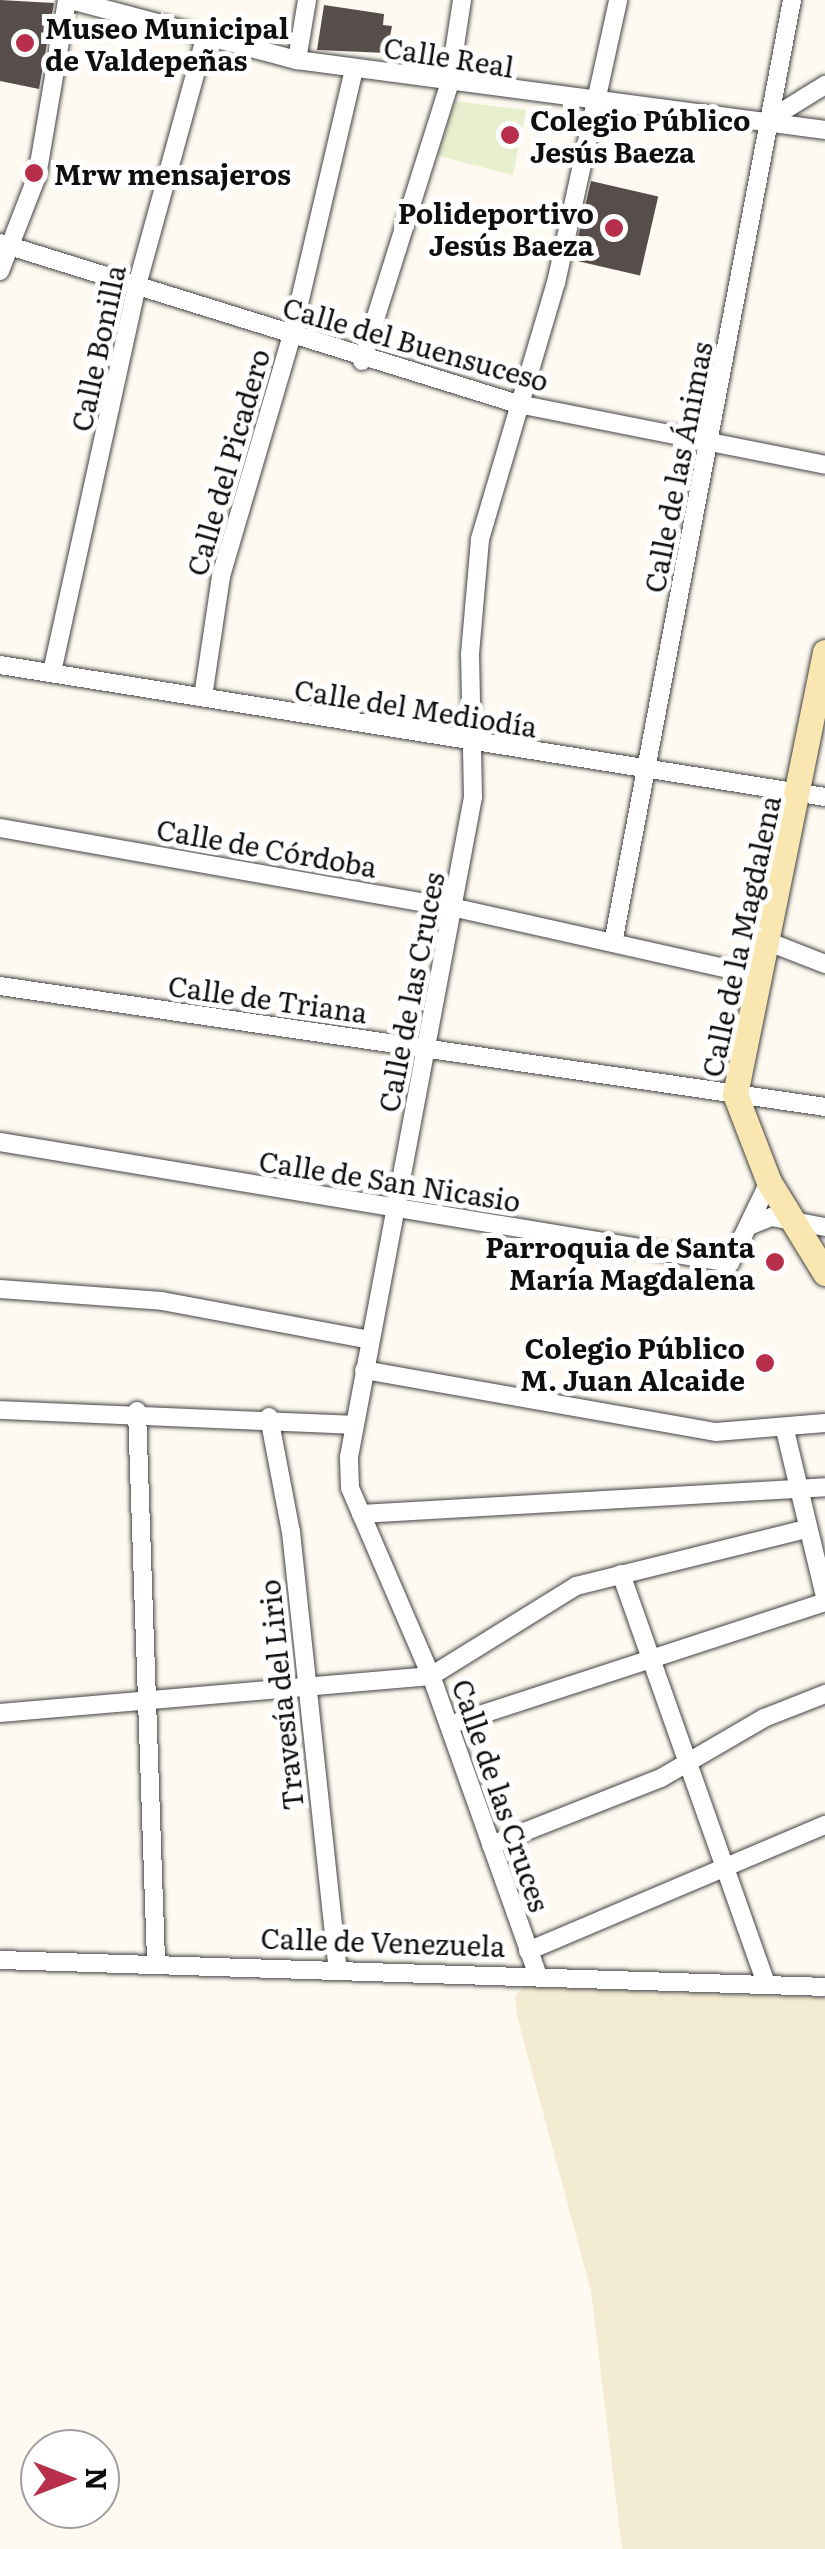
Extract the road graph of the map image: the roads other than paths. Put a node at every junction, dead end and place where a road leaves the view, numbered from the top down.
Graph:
1 (69, 0) edge
2 (124, 0) edge
3 (148, 0) edge
4 (307, 0) edge
5 (462, 0) edge
6 (618, 0) edge
7 (792, 0) edge
8 (106, 8) junction
9 (164, 24) junction
10 (205, 38) junction
11 (297, 60) junction
12 (354, 70) junction
13 (448, 85) junction
14 (825, 85) edge
15 (598, 106) junction
16 (770, 119) junction
17 (825, 130) edge
18 (5, 246) edge
19 (0, 271) edge
20 (136, 289) junction
21 (291, 338) junction
22 (362, 361) junction
23 (518, 404) junction
24 (711, 440) junction
25 (825, 465) edge
26 (825, 652) edge
27 (0, 665) edge
28 (52, 672) junction
29 (204, 697) junction
30 (468, 744) junction
31 (647, 770) junction
32 (814, 795) edge
33 (0, 828) edge
34 (456, 908) junction
35 (769, 942) junction
36 (614, 943) junction
37 (825, 964) edge
38 (759, 976) junction
39 (0, 986) edge
40 (428, 1049) junction
41 (735, 1094) junction
42 (825, 1107) edge
43 (0, 1142) edge
44 (769, 1182) junction
45 (397, 1210) junction
46 (796, 1224) junction
47 (749, 1226) junction
48 (825, 1228) edge
49 (825, 1274) edge
50 (0, 1289) edge
51 (370, 1340) junction
52 (364, 1370) junction
53 (0, 1410) edge
54 (137, 1411) junction
55 (269, 1418) junction
56 (825, 1423) edge
57 (354, 1426) junction
58 (785, 1430) junction
59 (825, 1487) edge
60 (798, 1488) junction
61 (361, 1514) junction
62 (807, 1529) junction
63 (622, 1574) junction
64 (825, 1600) edge
65 (656, 1659) junction
66 (432, 1676) junction
67 (306, 1688) junction
68 (825, 1694) edge
69 (148, 1702) junction
70 (0, 1713) edge
71 (449, 1725) junction
72 (688, 1761) junction
73 (825, 1825) edge
74 (490, 1845) junction
75 (728, 1868) junction
76 (528, 1951) junction
77 (0, 1960) edge
78 (156, 1960) junction
79 (338, 1969) junction
80 (537, 1973) junction
81 (766, 1984) junction
82 (825, 1987) edge

1 - 8 street, Calle Real
1 - 18 street
2 - 8 street
3 - 9 street
4 - 11 street
5 - 13 street
6 - 15 street, Calle de las Cruces
7 - 16 street, Calle de las Ánimas
8 - 9 street, Calle Real
9 - 10 street, Calle Real
10 - 11 street, Calle Real
10 - 20 street, Calle Bonilla
11 - 12 street, Calle Real
12 - 13 street, Calle Real
12 - 21 street, Calle del Picadero
13 - 15 street, Calle Real
13 - 22 street
14 - 16 street
15 - 16 street, Calle Real
15 - 23 street, Calle de las Cruces
16 - 17 street, Calle Real
16 - 24 street, Calle de las Ánimas
18 - 19 street
18 - 20 street, Calle del Buensuceso
20 - 21 street, Calle del Buensuceso
20 - 28 street, Calle Bonilla
21 - 22 street, Calle del Buensuceso
21 - 29 street, Calle del Picadero
22 - 23 street, Calle del Buensuceso
23 - 24 street, Calle del Buensuceso
23 - 30 street, Calle de las Cruces
24 - 25 street, Calle del Buensuceso
24 - 31 street, Calle de las Ánimas
26 - 32 street, Calle de la Magdalena
27 - 28 street, Calle del Mediodía
28 - 29 street, Calle del Mediodía
29 - 30 street, Calle del Mediodía
30 - 31 street, Calle del Mediodía
30 - 34 street, Calle de las Cruces
31 - 32 street, Calle del Mediodía
31 - 36 street, Calle de las Ánimas
32 - 35 street, Calle de la Magdalena
33 - 34 street, Calle de Córdoba
34 - 36 street, Calle de Córdoba
34 - 40 street, Calle de las Cruces
35 - 37 street
35 - 38 street, Calle de la Magdalena
36 - 38 street, Calle de Córdoba
38 - 41 street, Calle de la Magdalena
39 - 40 street, Calle de Triana
40 - 41 street, Calle de Triana
40 - 45 street, Calle de las Cruces
41 - 42 street, Calle de Triana
41 - 44 street, Calle de la Magdalena
43 - 45 street, Calle de San Nicasio
44 - 46 street, Calle de la Magdalena
44 - 47 street
45 - 47 street, Calle de San Nicasio
45 - 51 street, Calle de las Cruces
46 - 47 street
46 - 48 street
46 - 49 street, Calle de la Magdalena
50 - 51 street
51 - 52 street, Calle de las Cruces
52 - 57 street, Calle de las Cruces
52 - 58 street
53 - 54 street
54 - 55 street
54 - 69 street
55 - 57 street
55 - 67 street, Travesía del Lirio
56 - 58 street
57 - 61 street, Calle de las Cruces
58 - 60 street
59 - 60 street
60 - 61 street
60 - 62 street
61 - 66 street, Calle de las Cruces
62 - 63 street
62 - 64 street
63 - 65 street
63 - 66 street
64 - 65 street
65 - 71 street
65 - 72 street
66 - 67 street
66 - 71 street, Calle de las Cruces
67 - 69 street
67 - 79 street, Travesía del Lirio
68 - 72 street
69 - 70 street
69 - 78 street
71 - 74 street, Calle de las Cruces
72 - 74 street
72 - 75 street
73 - 75 street
74 - 76 street, Calle de las Cruces
75 - 76 street
75 - 81 street
76 - 80 street, Calle de las Cruces
77 - 78 street, Calle de Venezuela
78 - 79 street, Calle de Venezuela
79 - 80 street, Calle de Venezuela
80 - 81 street, Calle de Venezuela
81 - 82 street, Calle de Venezuela

